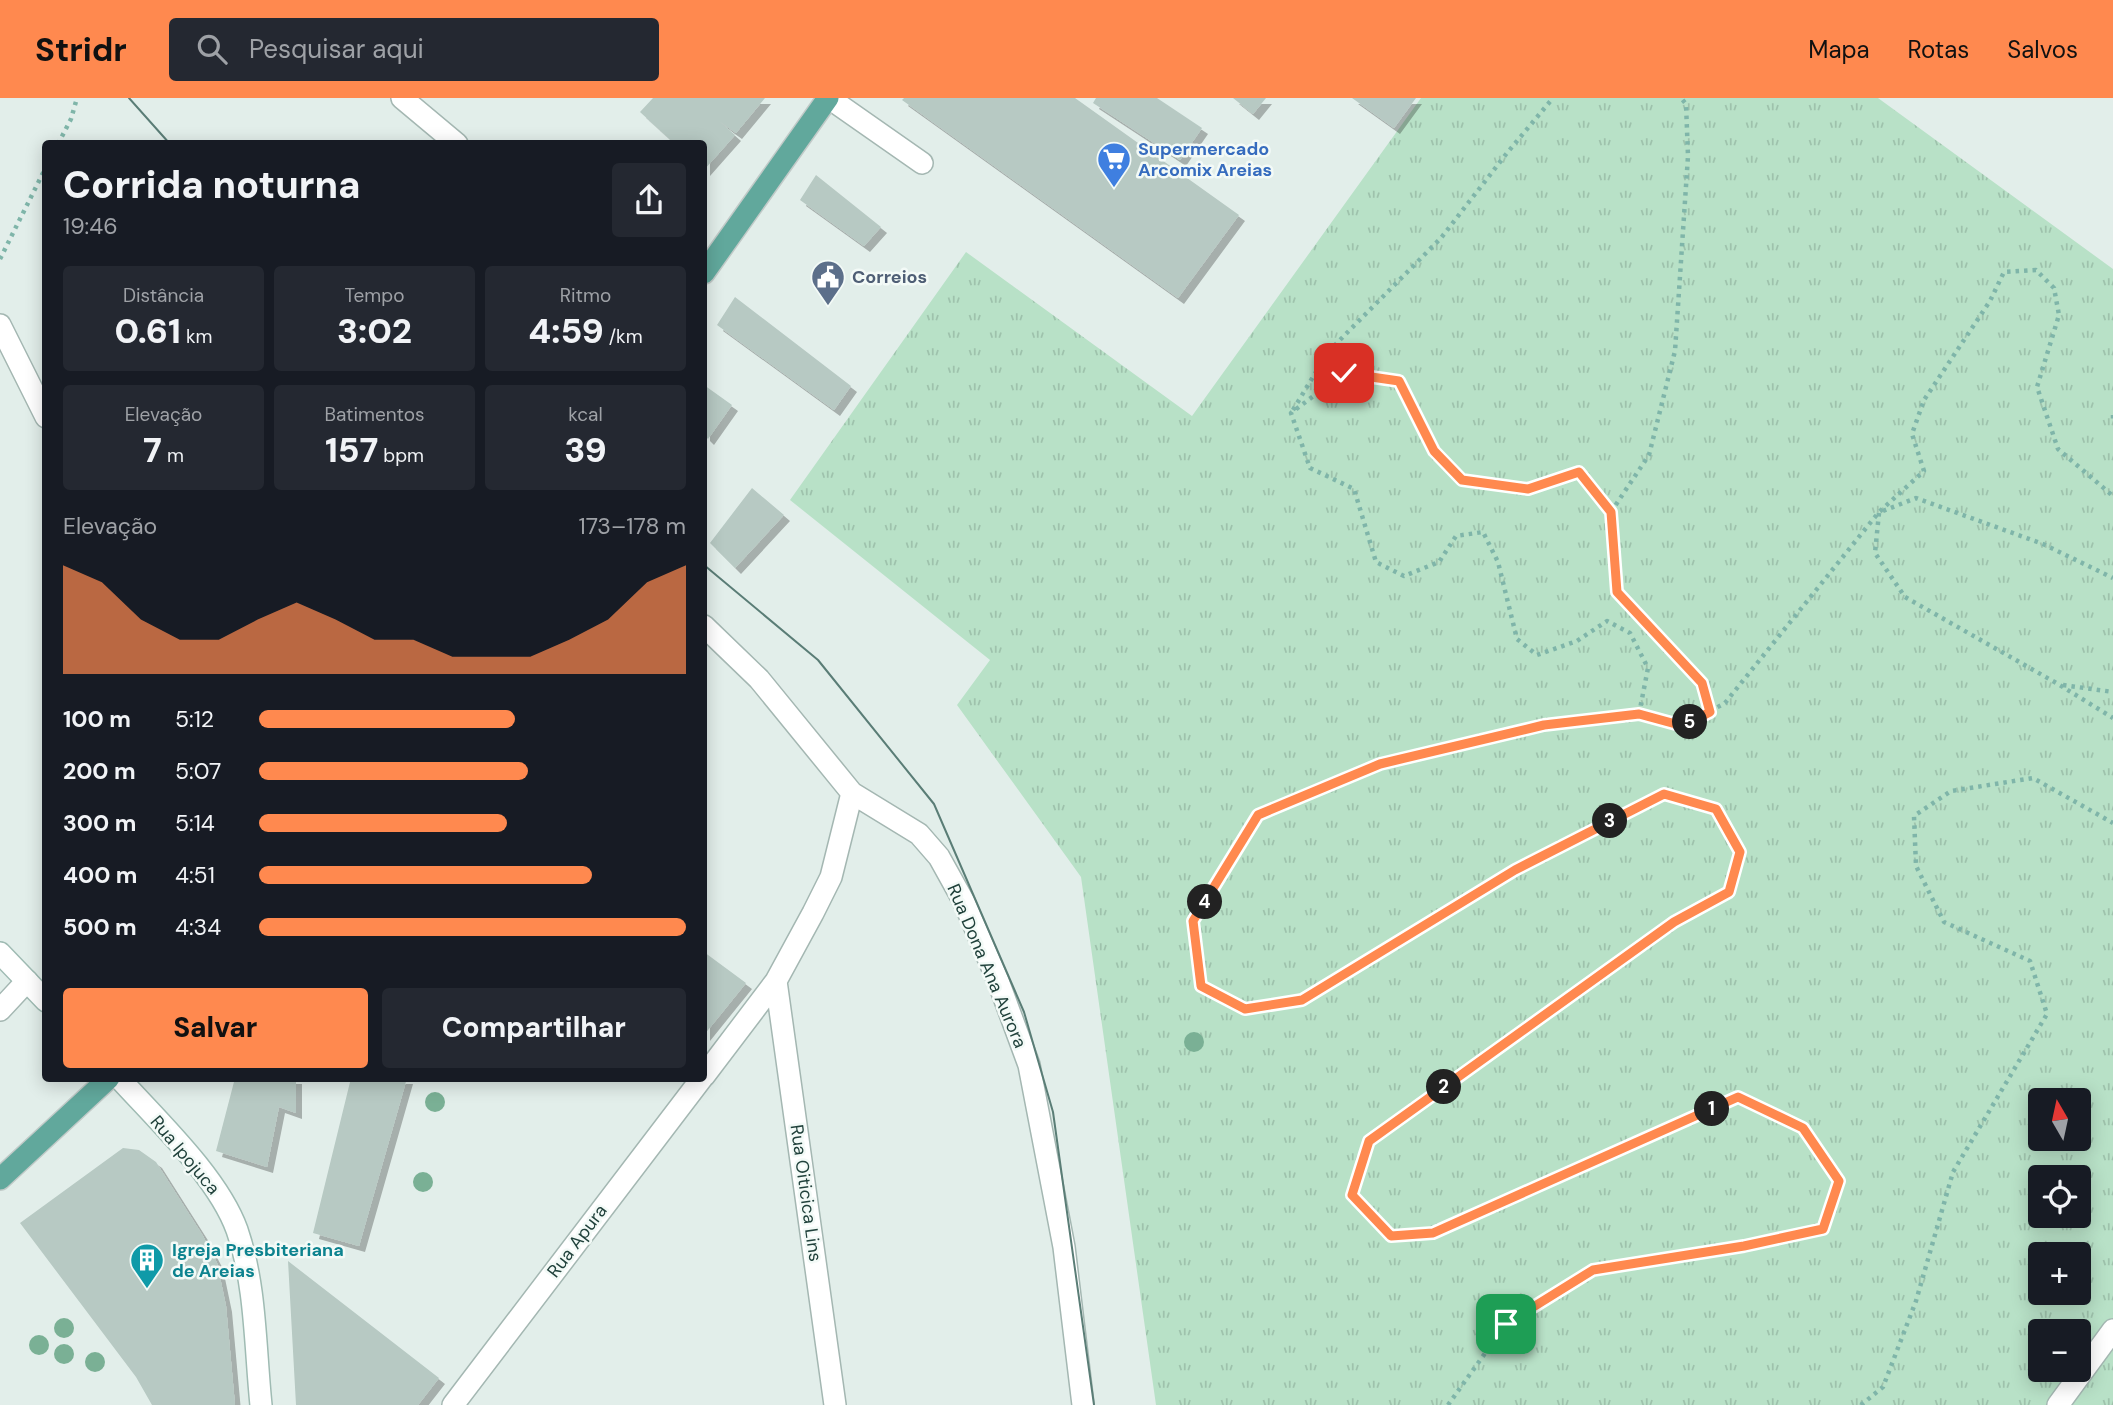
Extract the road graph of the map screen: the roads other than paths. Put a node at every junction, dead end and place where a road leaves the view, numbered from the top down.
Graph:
1 (402, 98) edge
2 (829, 98) edge
3 (452, 140) edge
4 (922, 163) dead end
5 (707, 270) edge
6 (0, 325) edge
7 (42, 409) edge
8 (707, 629) edge
9 (852, 793) junction
10 (0, 953) edge
11 (27, 981) junction
12 (776, 981) junction
13 (42, 997) edge
14 (0, 1010) edge
15 (707, 1072) edge
16 (105, 1082) edge
17 (123, 1082) edge
18 (699, 1082) edge
19 (0, 1179) edge
20 (2113, 1330) edge
21 (261, 1405) edge
22 (453, 1405) edge
23 (835, 1405) edge
24 (1083, 1405) edge
25 (2058, 1405) edge

1 - 3 street
2 - 4 street
2 - 5 main road
6 - 7 street
8 - 9 street, Rua Dona Ana Aurora
9 - 12 street, Rua Apura
9 - 24 street, Rua Dona Ana Aurora
10 - 11 street
11 - 13 street
11 - 14 street
12 - 15 street, Rua Apura
12 - 23 street, Rua Oiticica Lins
16 - 19 main road
17 - 21 street, Rua Ipojuca
18 - 22 street, Rua Apura
20 - 25 street

